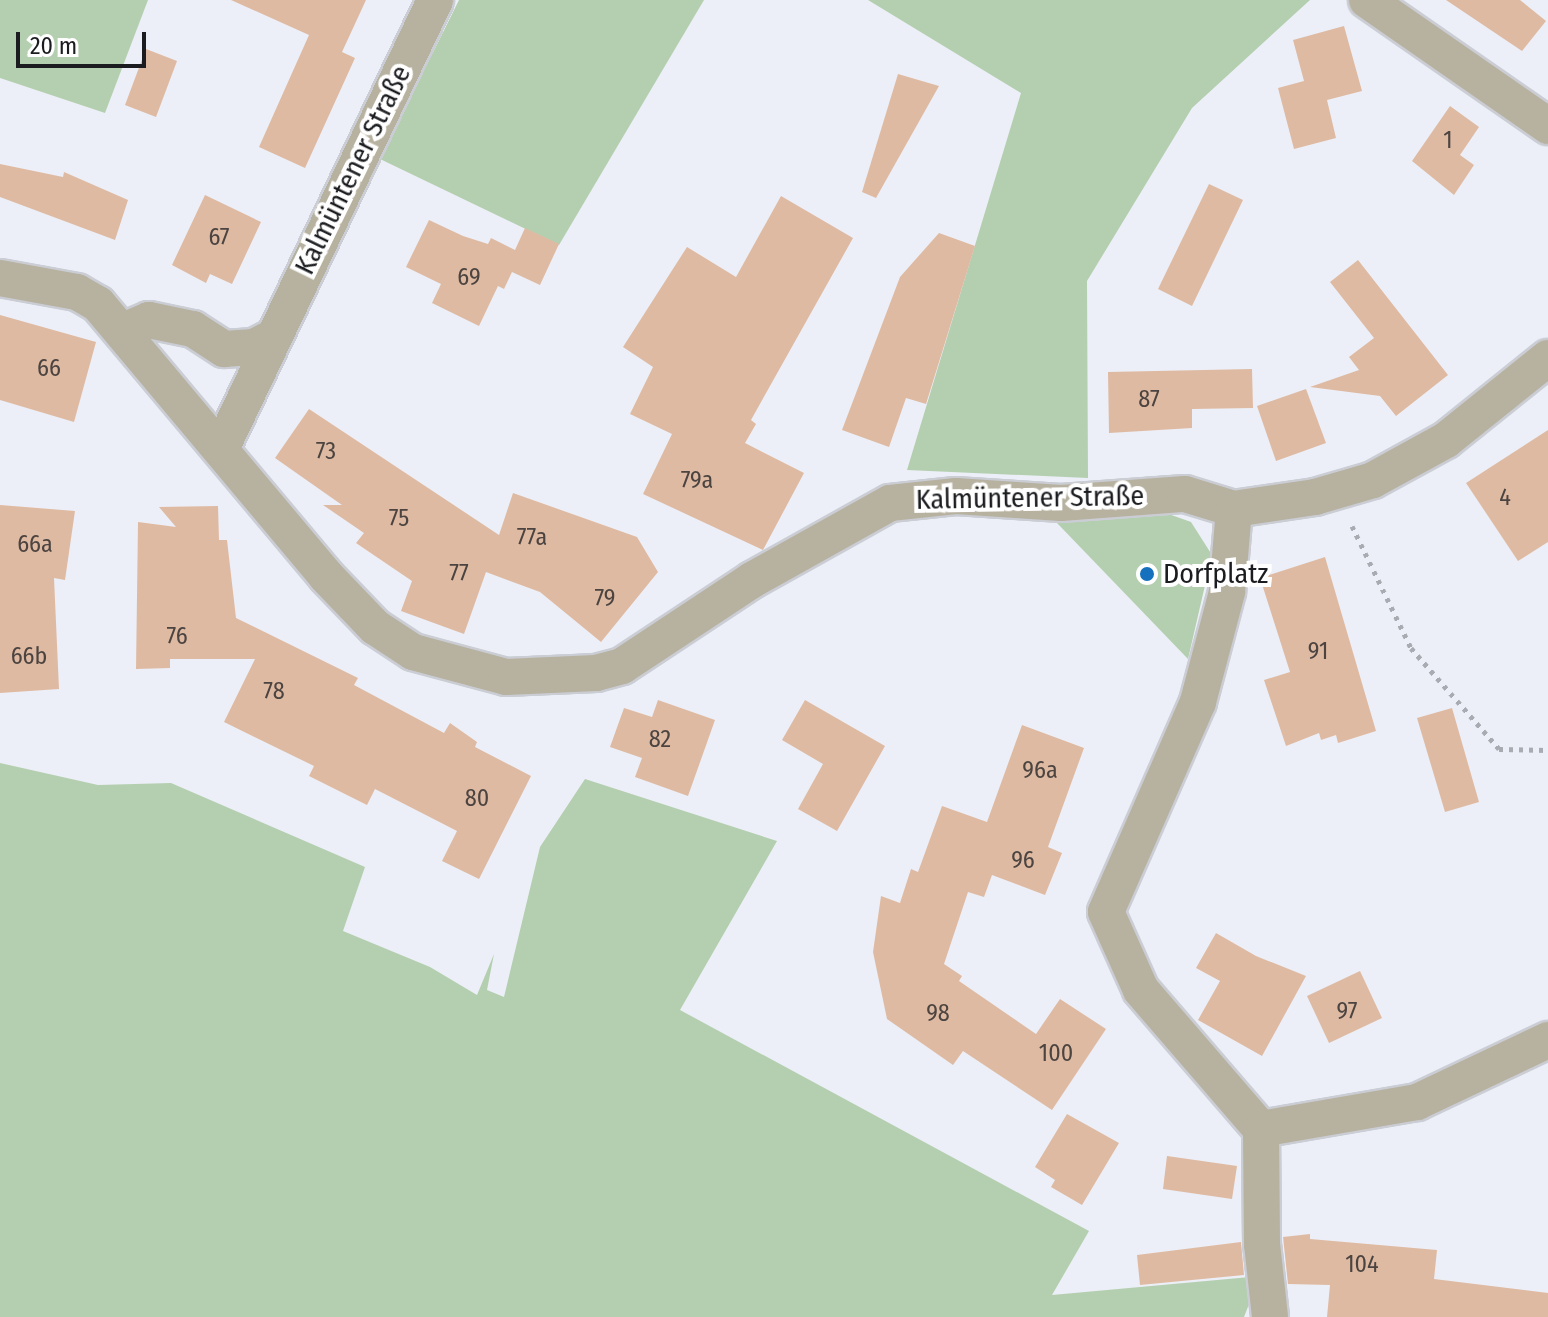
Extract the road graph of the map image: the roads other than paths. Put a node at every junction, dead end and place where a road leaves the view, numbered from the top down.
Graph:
1 (435, 0) edge
2 (1367, 0) edge
3 (1548, 126) edge
4 (0, 278) edge
5 (123, 331) junction
6 (270, 339) junction
7 (1548, 358) edge
8 (221, 449) junction
9 (1234, 509) junction
10 (1548, 1040) edge
11 (1261, 1129) junction
12 (1270, 1317) edge

1 - 6 street, Kalmüntener Straße
2 - 3 street
4 - 5 street, Kalmüntener Straße
5 - 6 street
5 - 8 street, Kalmüntener Straße
6 - 8 street, Kalmüntener Straße
7 - 9 street
8 - 9 street, Kalmüntener Straße
9 - 11 street
10 - 11 street
11 - 12 street

